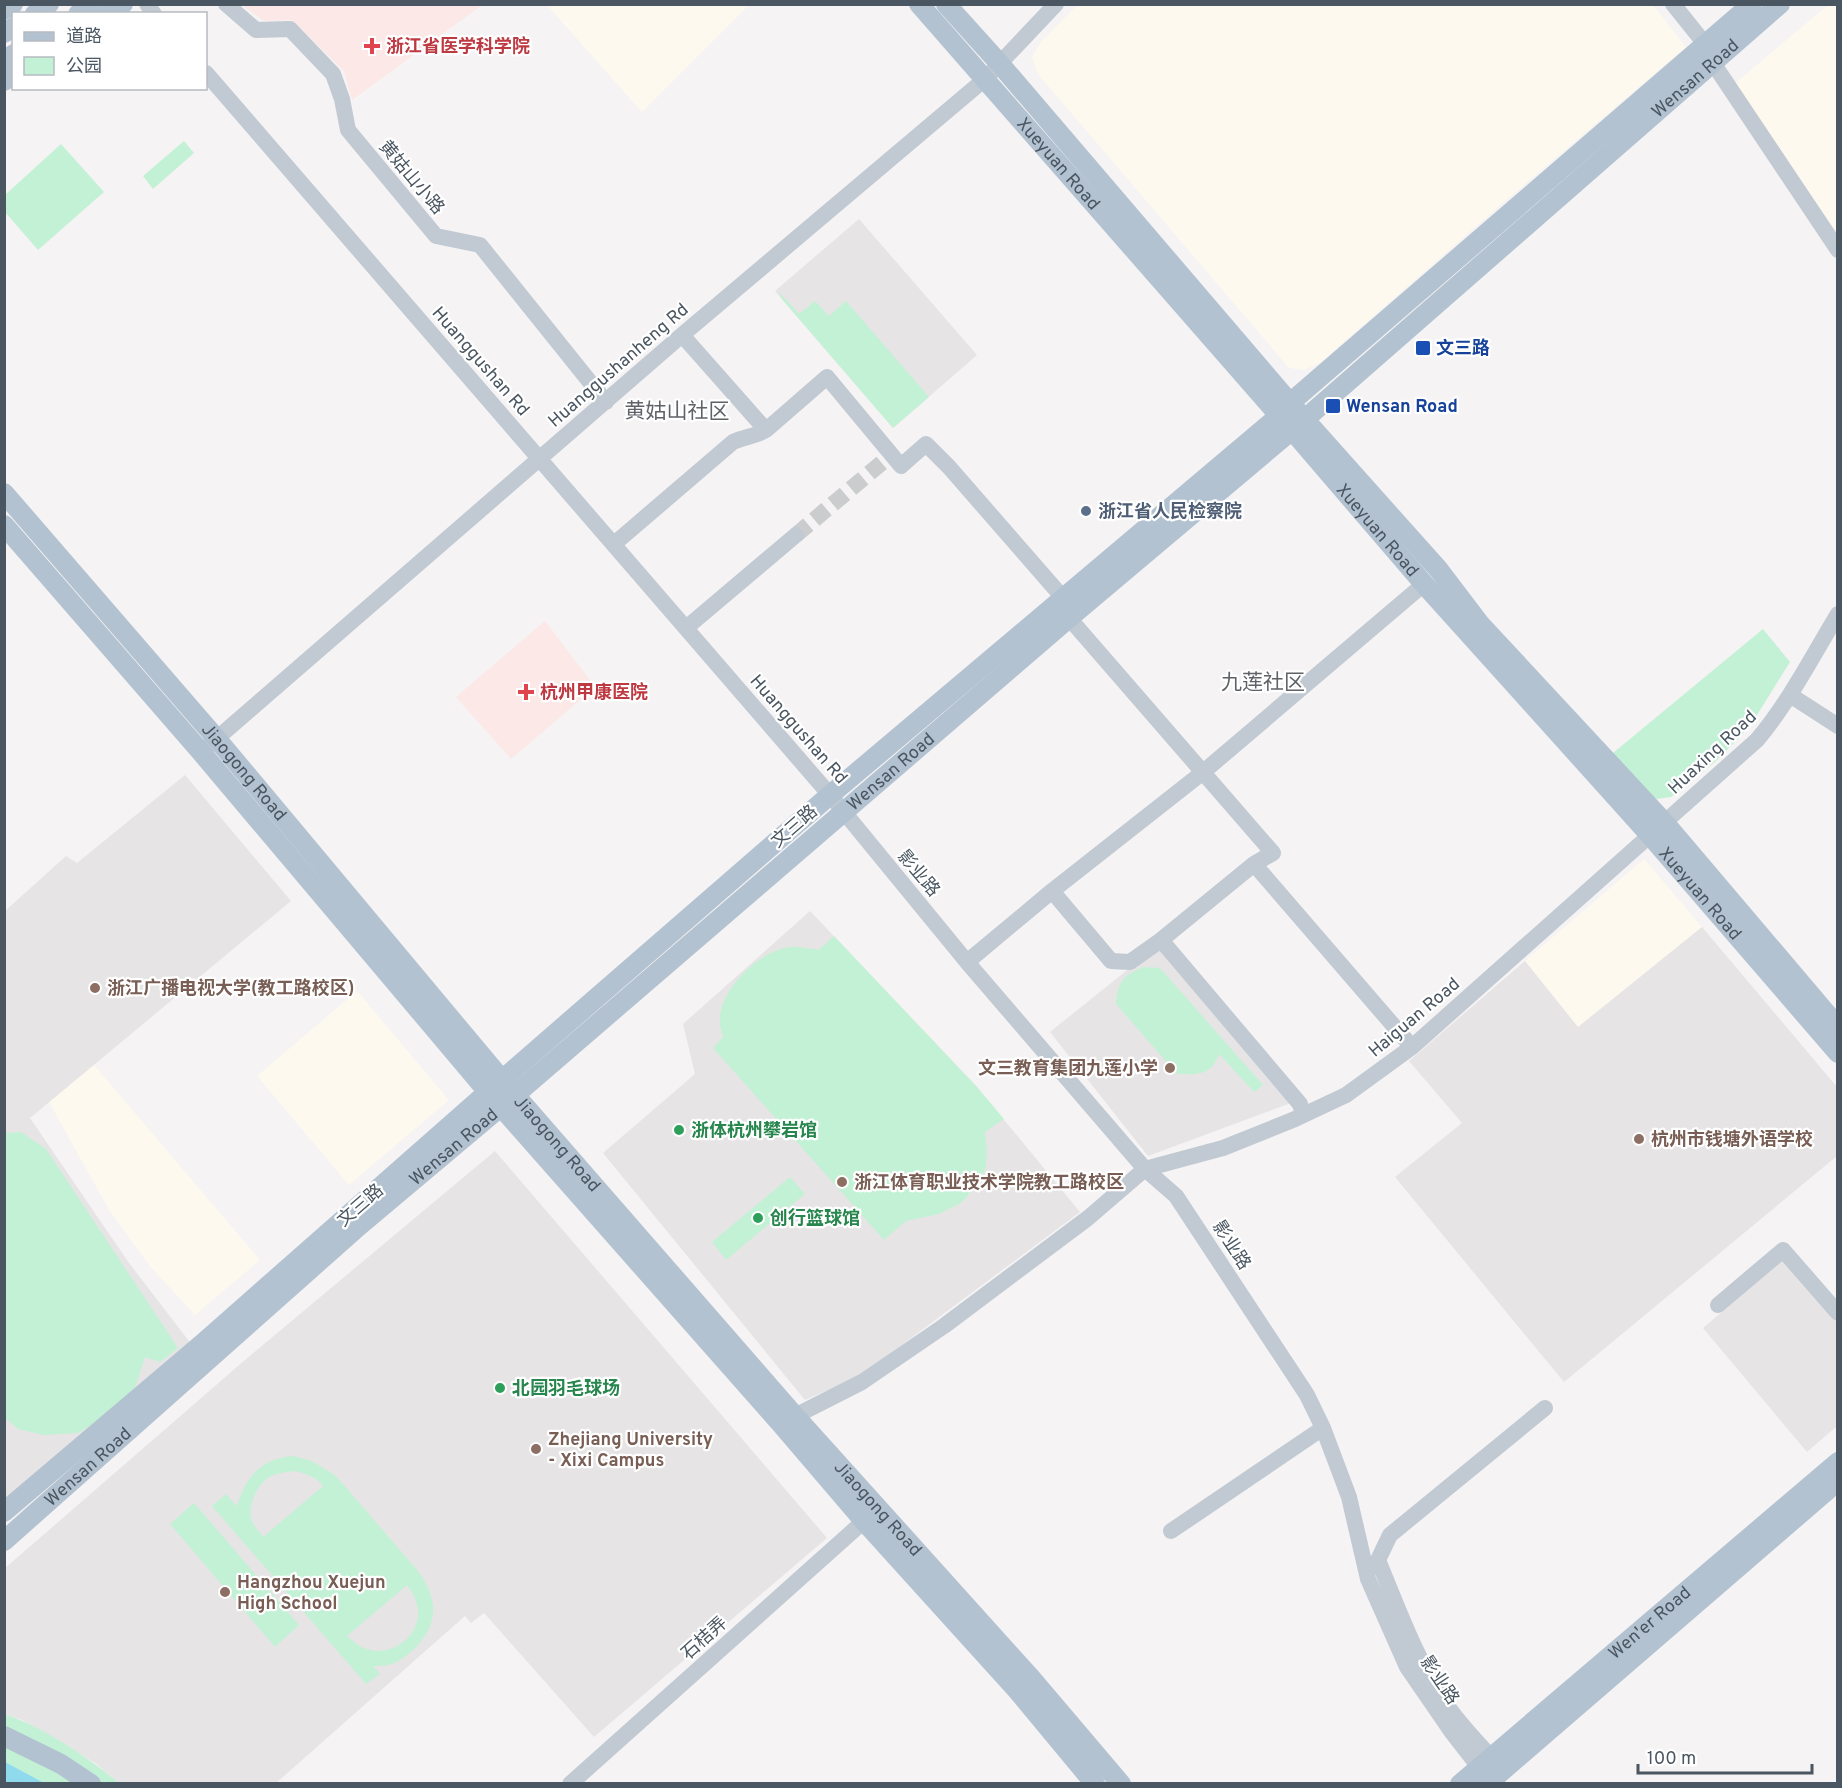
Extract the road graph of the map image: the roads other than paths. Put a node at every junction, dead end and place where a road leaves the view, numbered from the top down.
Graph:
1 (13, 4) edge
2 (226, 4) edge
3 (919, 4) edge
4 (946, 4) edge
5 (1056, 4) edge
6 (1673, 4) edge
7 (1752, 4) edge
8 (1780, 4) edge
9 (4, 10) edge
10 (1705, 44) junction
11 (1713, 63) junction
12 (1000, 64) junction
13 (207, 74) edge
14 (985, 79) junction
15 (1838, 250) edge
16 (682, 335) junction
17 (606, 402) junction
18 (1291, 417) junction
19 (766, 430) junction
20 (539, 458) junction
21 (4, 493) edge
22 (4, 525) edge
23 (796, 535) tunnel mouth
24 (614, 544) junction
25 (1424, 584) junction
26 (1069, 610) junction
27 (1838, 614) edge
28 (686, 628) junction
29 (1790, 695) junction
30 (1838, 726) edge
31 (216, 738) junction
32 (201, 752) junction
33 (1202, 773) junction
34 (830, 795) junction
35 (843, 812) junction
36 (1657, 828) junction
37 (1254, 864) junction
38 (1052, 891) junction
39 (1161, 940) junction
40 (967, 962) junction
41 (1838, 1027) edge
42 (1412, 1047) junction
43 (1838, 1053) edge
44 (502, 1093) junction
45 (1304, 1115) junction
46 (1145, 1169) junction
47 (1718, 1305) dead end
48 (1838, 1314) edge
49 (1545, 1408) dead end
50 (795, 1416) junction
51 (1323, 1428) junction
52 (1838, 1462) edge
53 (1838, 1481) edge
54 (4, 1512) edge
55 (864, 1521) junction
56 (1171, 1531) dead end
57 (4, 1541) edge
58 (4, 1736) edge
59 (1486, 1769) edge
60 (91, 1784) edge
61 (570, 1784) edge
62 (1095, 1784) edge
63 (1120, 1784) edge
64 (1460, 1784) edge

1 - 9 main road
2 - 17 street, 黄姑山小路
3 - 14 main road, Xueyuan Road
4 - 12 main road, Xueyuan Road
5 - 12 street, Huanggushanheng Rd
6 - 10 street
7 - 10 main road, 文三路
8 - 11 main road, Wensan Road
10 - 11 street
10 - 18 main road, 文三路
11 - 15 street
11 - 18 main road, Wensan Road
12 - 14 street, Huanggushanheng Rd
12 - 18 main road, Xueyuan Road
13 - 20 street, Huanggushan Rd
14 - 16 street, Huanggushanheng Rd
14 - 18 main road, Xueyuan Road
16 - 17 street, Huanggushanheng Rd
16 - 19 street
17 - 20 street, Huanggushanheng Rd
18 - 25 main road, Xueyuan Road
18 - 26 main road, 文三路
18 - 36 main road, Xueyuan Road
19 - 24 street
19 - 26 street
20 - 24 street, Huanggushan Rd
20 - 31 street, Huanggushanheng Rd
21 - 31 main road, Jiaogong Road
22 - 32 main road, Jiaogong Road
23 - 28 street
24 - 28 street, Huanggushan Rd
25 - 33 street
25 - 36 main road, Xueyuan Road
26 - 33 street
26 - 34 main road, 文三路
26 - 35 main road, Wensan Road
27 - 29 street, Huaxing Road
28 - 34 street, Huanggushan Rd
29 - 30 street
29 - 36 street, Huaxing Road
31 - 32 street, Huanggushanheng Rd
31 - 44 main road, Jiaogong Road
32 - 44 main road, Jiaogong Road
33 - 37 street
33 - 38 street
34 - 35 street, Huanggushan Rd
34 - 44 main road, 文三路
35 - 40 street, 影业路
35 - 44 main road, Wensan Road
36 - 41 main road, Xueyuan Road
36 - 42 street, Haiguan Road
36 - 43 main road, Xueyuan Road
37 - 39 street
37 - 42 street
38 - 39 street
38 - 40 street
39 - 45 street
40 - 46 street, 影业路
42 - 45 street, Haiguan Road
44 - 50 main road, Jiaogong Road
44 - 54 main road, 文三路
44 - 55 main road, Jiaogong Road
44 - 57 main road, Wensan Road
45 - 46 street, Haiguan Road
46 - 50 street
46 - 51 street, 影业路
47 - 48 street
49 - 59 street
50 - 63 main road, Jiaogong Road
51 - 56 street
51 - 59 street, 影业路
52 - 59 main road, Wen'er Road
53 - 59 main road, Wen'er Road
55 - 61 street, 石桔弄
55 - 62 main road, Jiaogong Road
58 - 60 main road
59 - 64 main road, Wen'er Road

